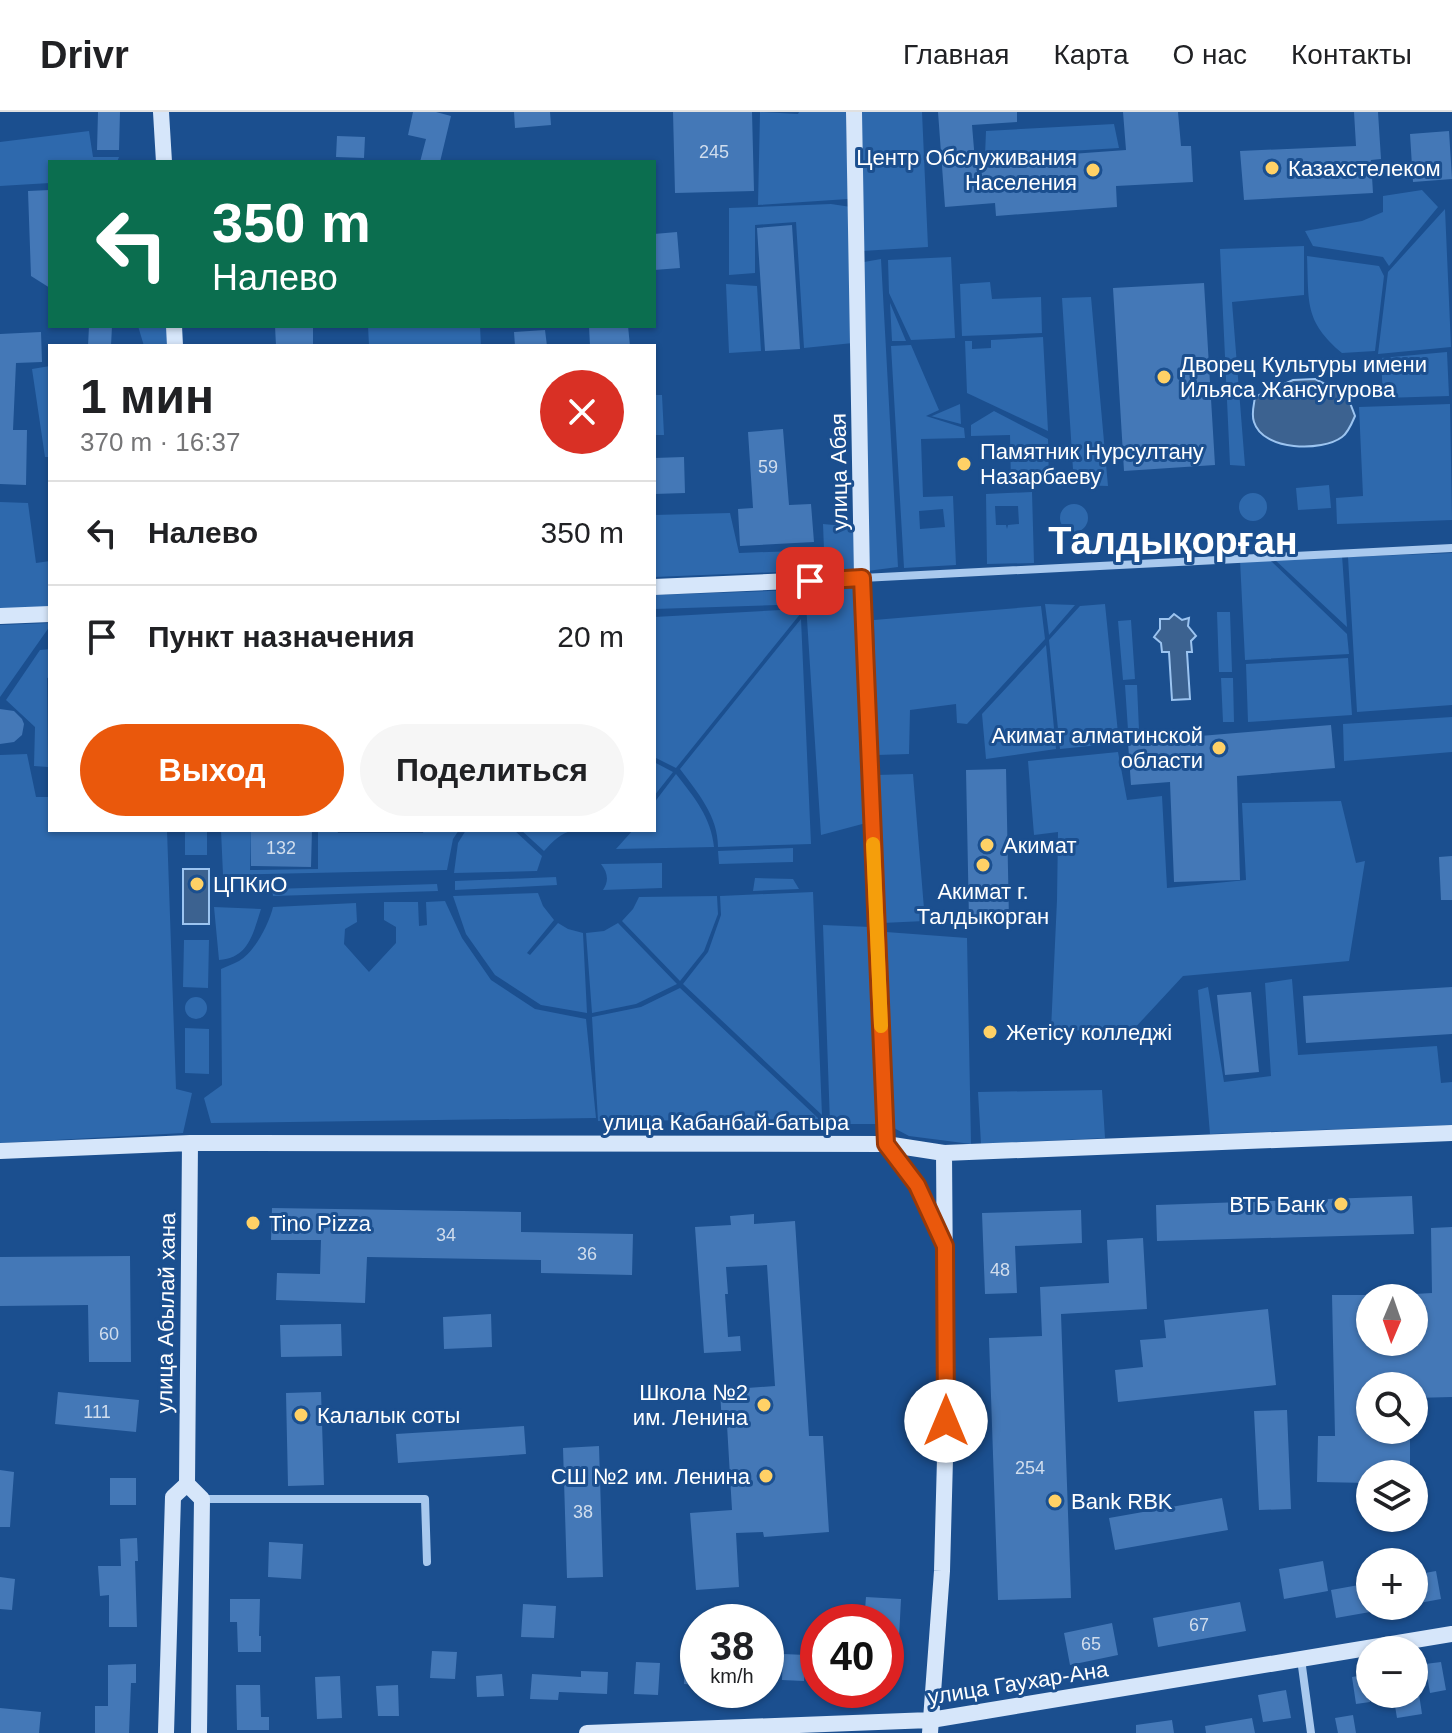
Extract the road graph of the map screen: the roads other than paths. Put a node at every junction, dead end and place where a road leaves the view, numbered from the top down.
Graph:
1 (161, 112) edge
2 (854, 112) edge
3 (164, 160) edge
4 (1452, 548) edge
5 (862, 578) junction
6 (656, 587) edge
7 (48, 614) edge
8 (0, 616) edge
9 (1452, 1133) edge
10 (190, 1143) junction
11 (886, 1144) junction
12 (0, 1151) edge
13 (944, 1153) junction
14 (945, 1246) junction
15 (187, 1484) junction
16 (202, 1499) junction
17 (427, 1562) dead end
18 (1452, 1634) edge
19 (1301, 1659) junction
20 (931, 1726) edge
21 (653, 1731) edge
22 (166, 1733) edge
23 (199, 1733) edge
24 (587, 1733) edge
25 (1311, 1733) edge

1 - 3 main road
2 - 5 main road, улица Абая
4 - 5 street
5 - 6 main road
5 - 11 main road, улица Абая
7 - 8 main road
9 - 13 main road, улица Кабанбай-батыра
10 - 11 main road, улица Кабанбай-батыра
10 - 12 main road, улица Кабанбай-батыра
10 - 15 main road, улица Абылай хана
11 - 13 main road, улица Кабанбай-батыра
11 - 14 main road
13 - 14 main road
14 - 20 main road
15 - 16 main road
15 - 22 main road, улица Абылай хана
16 - 17 street
16 - 23 main road
18 - 19 main road, улица Гаухар-Ана
19 - 20 main road, улица Гаухар-Ана
19 - 25 street
20 - 21 main road, улица Гаухар-Ана
21 - 24 main road, улица Гаухар-Ана

